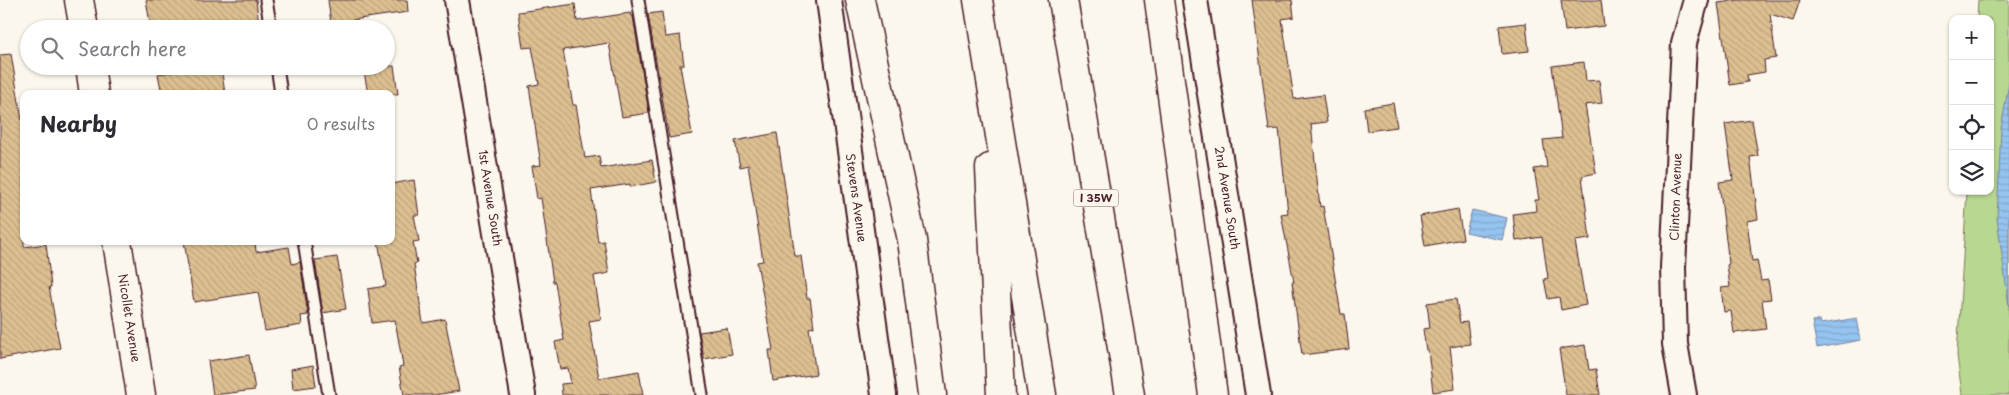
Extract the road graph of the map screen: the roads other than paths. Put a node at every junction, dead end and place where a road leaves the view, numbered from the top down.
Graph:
1 (80, 0) edge
2 (266, 0) edge
3 (457, 0) edge
4 (638, 0) edge
5 (828, 0) edge
6 (860, 0) edge
7 (978, 0) edge
8 (1063, 0) edge
9 (1159, 0) edge
10 (1195, 0) edge
11 (1696, 0) edge
12 (83, 20) edge
13 (269, 20) edge
14 (983, 34) junction
15 (91, 75) edge
16 (278, 75) edge
17 (93, 90) edge
18 (280, 90) edge
19 (118, 245) edge
20 (305, 245) edge
21 (141, 395) edge
22 (329, 395) edge
23 (523, 395) edge
24 (702, 395) edge
25 (884, 395) edge
26 (932, 395) edge
27 (1001, 395) edge
28 (1042, 395) edge
29 (1130, 395) edge
30 (1213, 395) edge
31 (1258, 395) edge
32 (1684, 395) edge

1 - 12 main road
2 - 13 lane
3 - 23 street, 1st Avenue South
4 - 24 lane
5 - 25 street, Stevens Avenue
6 - 26 main road
7 - 14 main road
8 - 29 main road, I 35W
9 - 30 main road
10 - 31 street, 2nd Avenue South
11 - 32 street, Clinton Avenue
14 - 27 main road
14 - 28 main road
15 - 17 main road
16 - 18 lane
19 - 21 main road, Nicollet Avenue
20 - 22 lane

